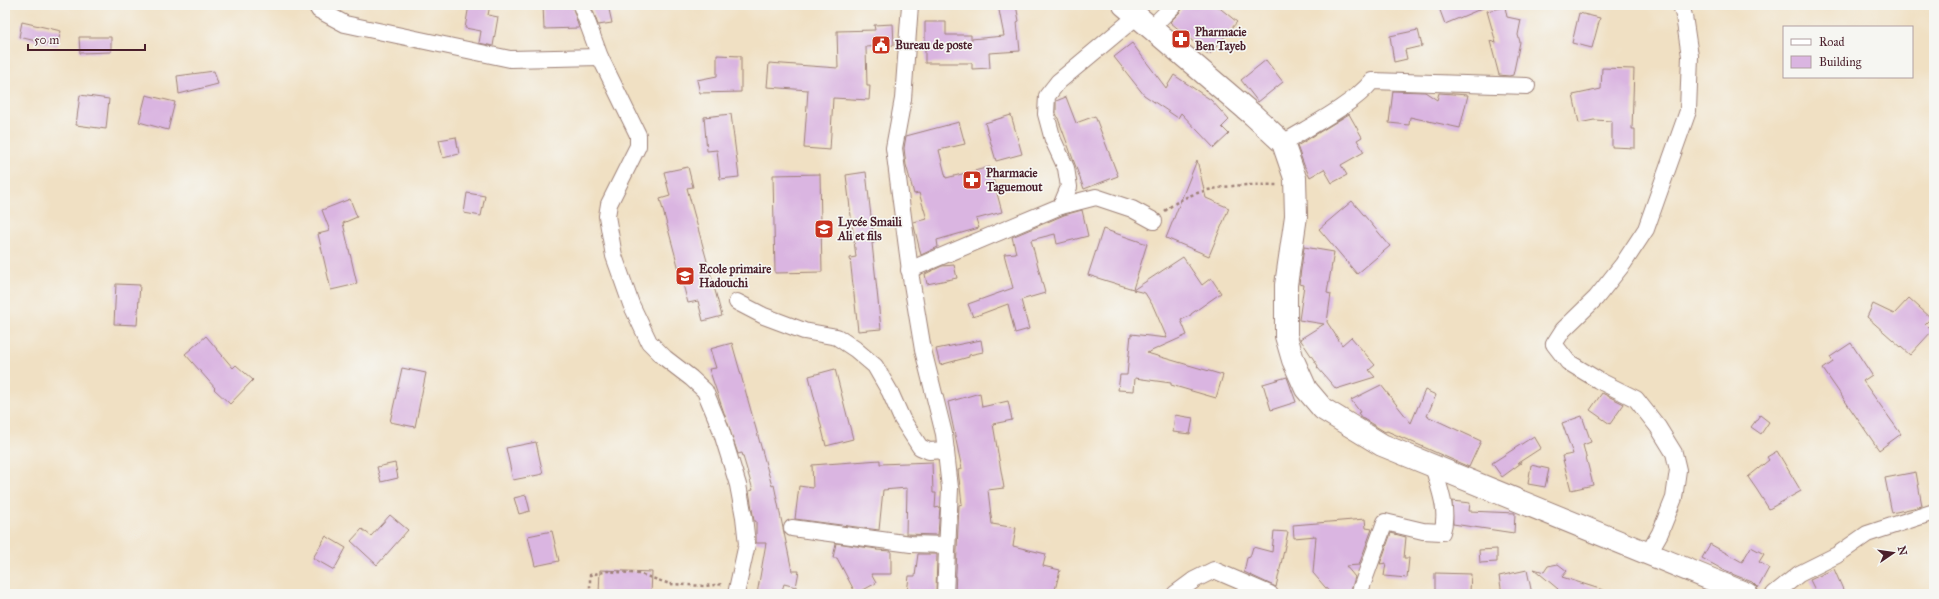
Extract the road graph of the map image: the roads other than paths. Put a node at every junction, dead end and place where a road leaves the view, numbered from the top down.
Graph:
1 (316, 5) edge
2 (581, 5) edge
3 (910, 5) edge
4 (1174, 5) edge
5 (1681, 5) edge
6 (1137, 16) edge
7 (600, 57) junction
8 (1527, 86) dead end
9 (1283, 143) junction
10 (1061, 206) junction
11 (1154, 221) road end
12 (909, 270) junction
13 (737, 302) dead end
14 (946, 450) junction
15 (1433, 466) junction
16 (1934, 512) edge
17 (792, 528) dead end
18 (947, 545) junction
19 (1648, 554) junction
20 (737, 588) edge
21 (945, 594) edge
22 (1175, 594) edge
23 (1270, 594) edge
24 (1359, 594) edge
25 (1747, 594) edge
26 (1774, 594) edge

1 - 7 street
2 - 7 street
3 - 12 street
4 - 6 street
5 - 19 street
6 - 9 main road
6 - 10 street
7 - 20 street
8 - 9 street
9 - 15 main road
10 - 11 street
10 - 12 street
12 - 14 street
13 - 14 street
14 - 18 street
15 - 19 main road
15 - 24 street
16 - 26 street
17 - 18 street
18 - 21 street
19 - 25 main road
22 - 23 street

